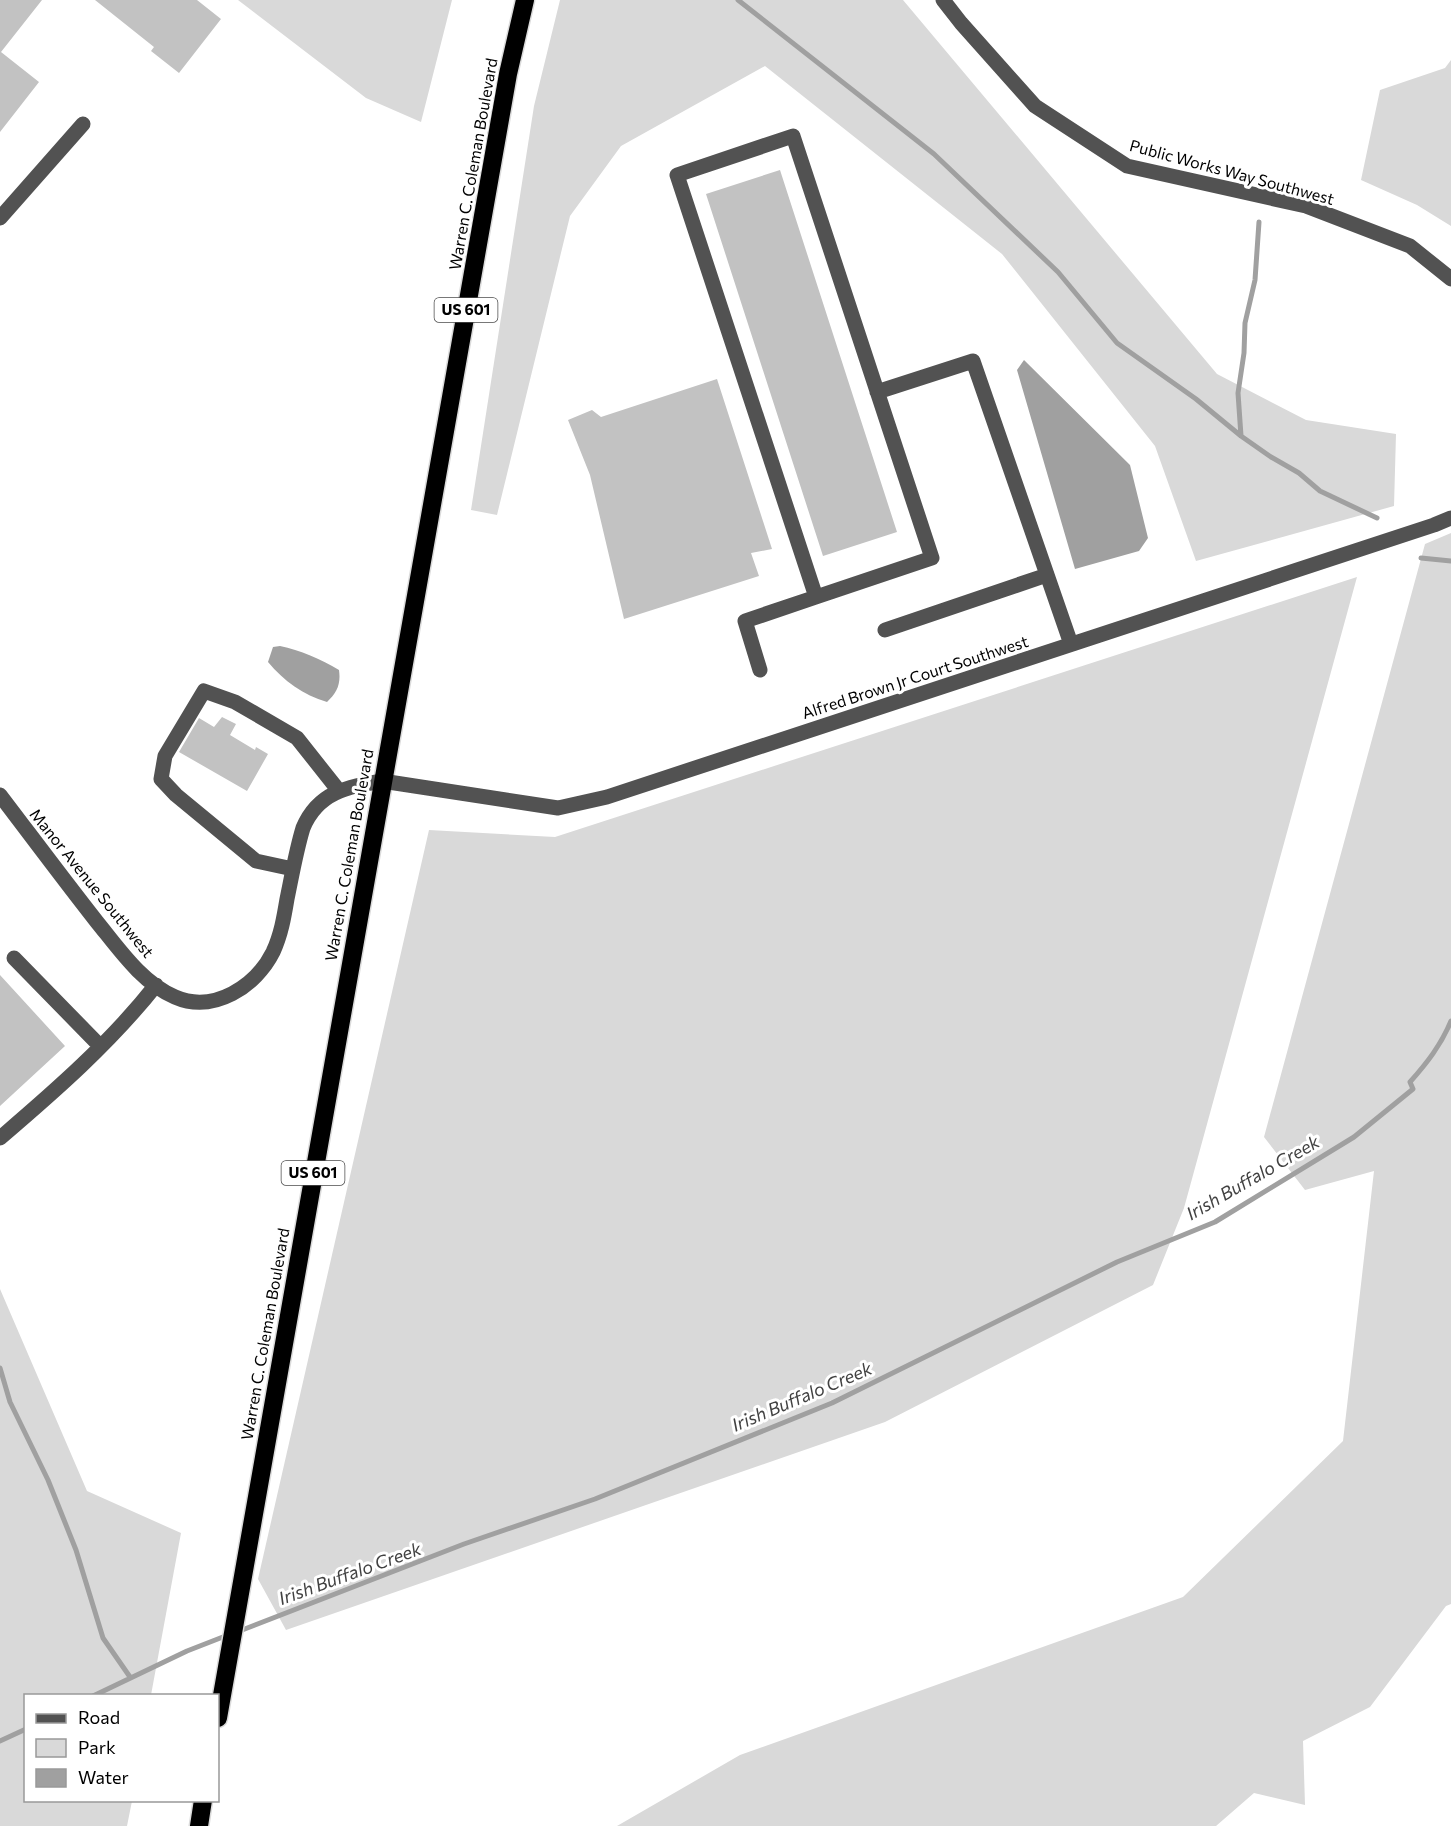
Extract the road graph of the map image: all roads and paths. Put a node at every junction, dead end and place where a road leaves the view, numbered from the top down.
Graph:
1 (525, 0) edge
2 (944, 0) edge
3 (83, 124) dead end
4 (0, 218) edge
5 (1451, 279) edge
6 (877, 392) junction
7 (1451, 518) edge
8 (1047, 575) junction
9 (816, 597) junction
10 (885, 630) dead end
11 (1071, 644) junction
12 (760, 670) dead end
13 (382, 781) junction
14 (339, 791) junction
15 (0, 795) edge
16 (293, 869) junction
17 (14, 958) dead end
18 (156, 985) junction
19 (100, 1046) junction
20 (0, 1138) edge
21 (219, 1712) edge
22 (203, 1802) edge
23 (199, 1826) edge

1 - 13 highway, Warren C. Coleman Boulevard / US 601
2 - 5 street, Public Works Way Southwest
3 - 4 street
6 - 8 street
6 - 9 street
6 - 9 street
7 - 11 street, Alfred Brown Jr Court Southwest
8 - 10 street
8 - 11 street
9 - 12 street
11 - 13 street, Alfred Brown Jr Court Southwest
13 - 14 street, Manor Avenue Southwest
13 - 21 highway, Warren C. Coleman Boulevard / US 601
14 - 16 street, Manor Avenue Southwest
14 - 16 street
15 - 18 street, Manor Avenue Southwest
16 - 18 street, Manor Avenue Southwest
17 - 19 street
18 - 19 street
19 - 20 street
22 - 23 highway

